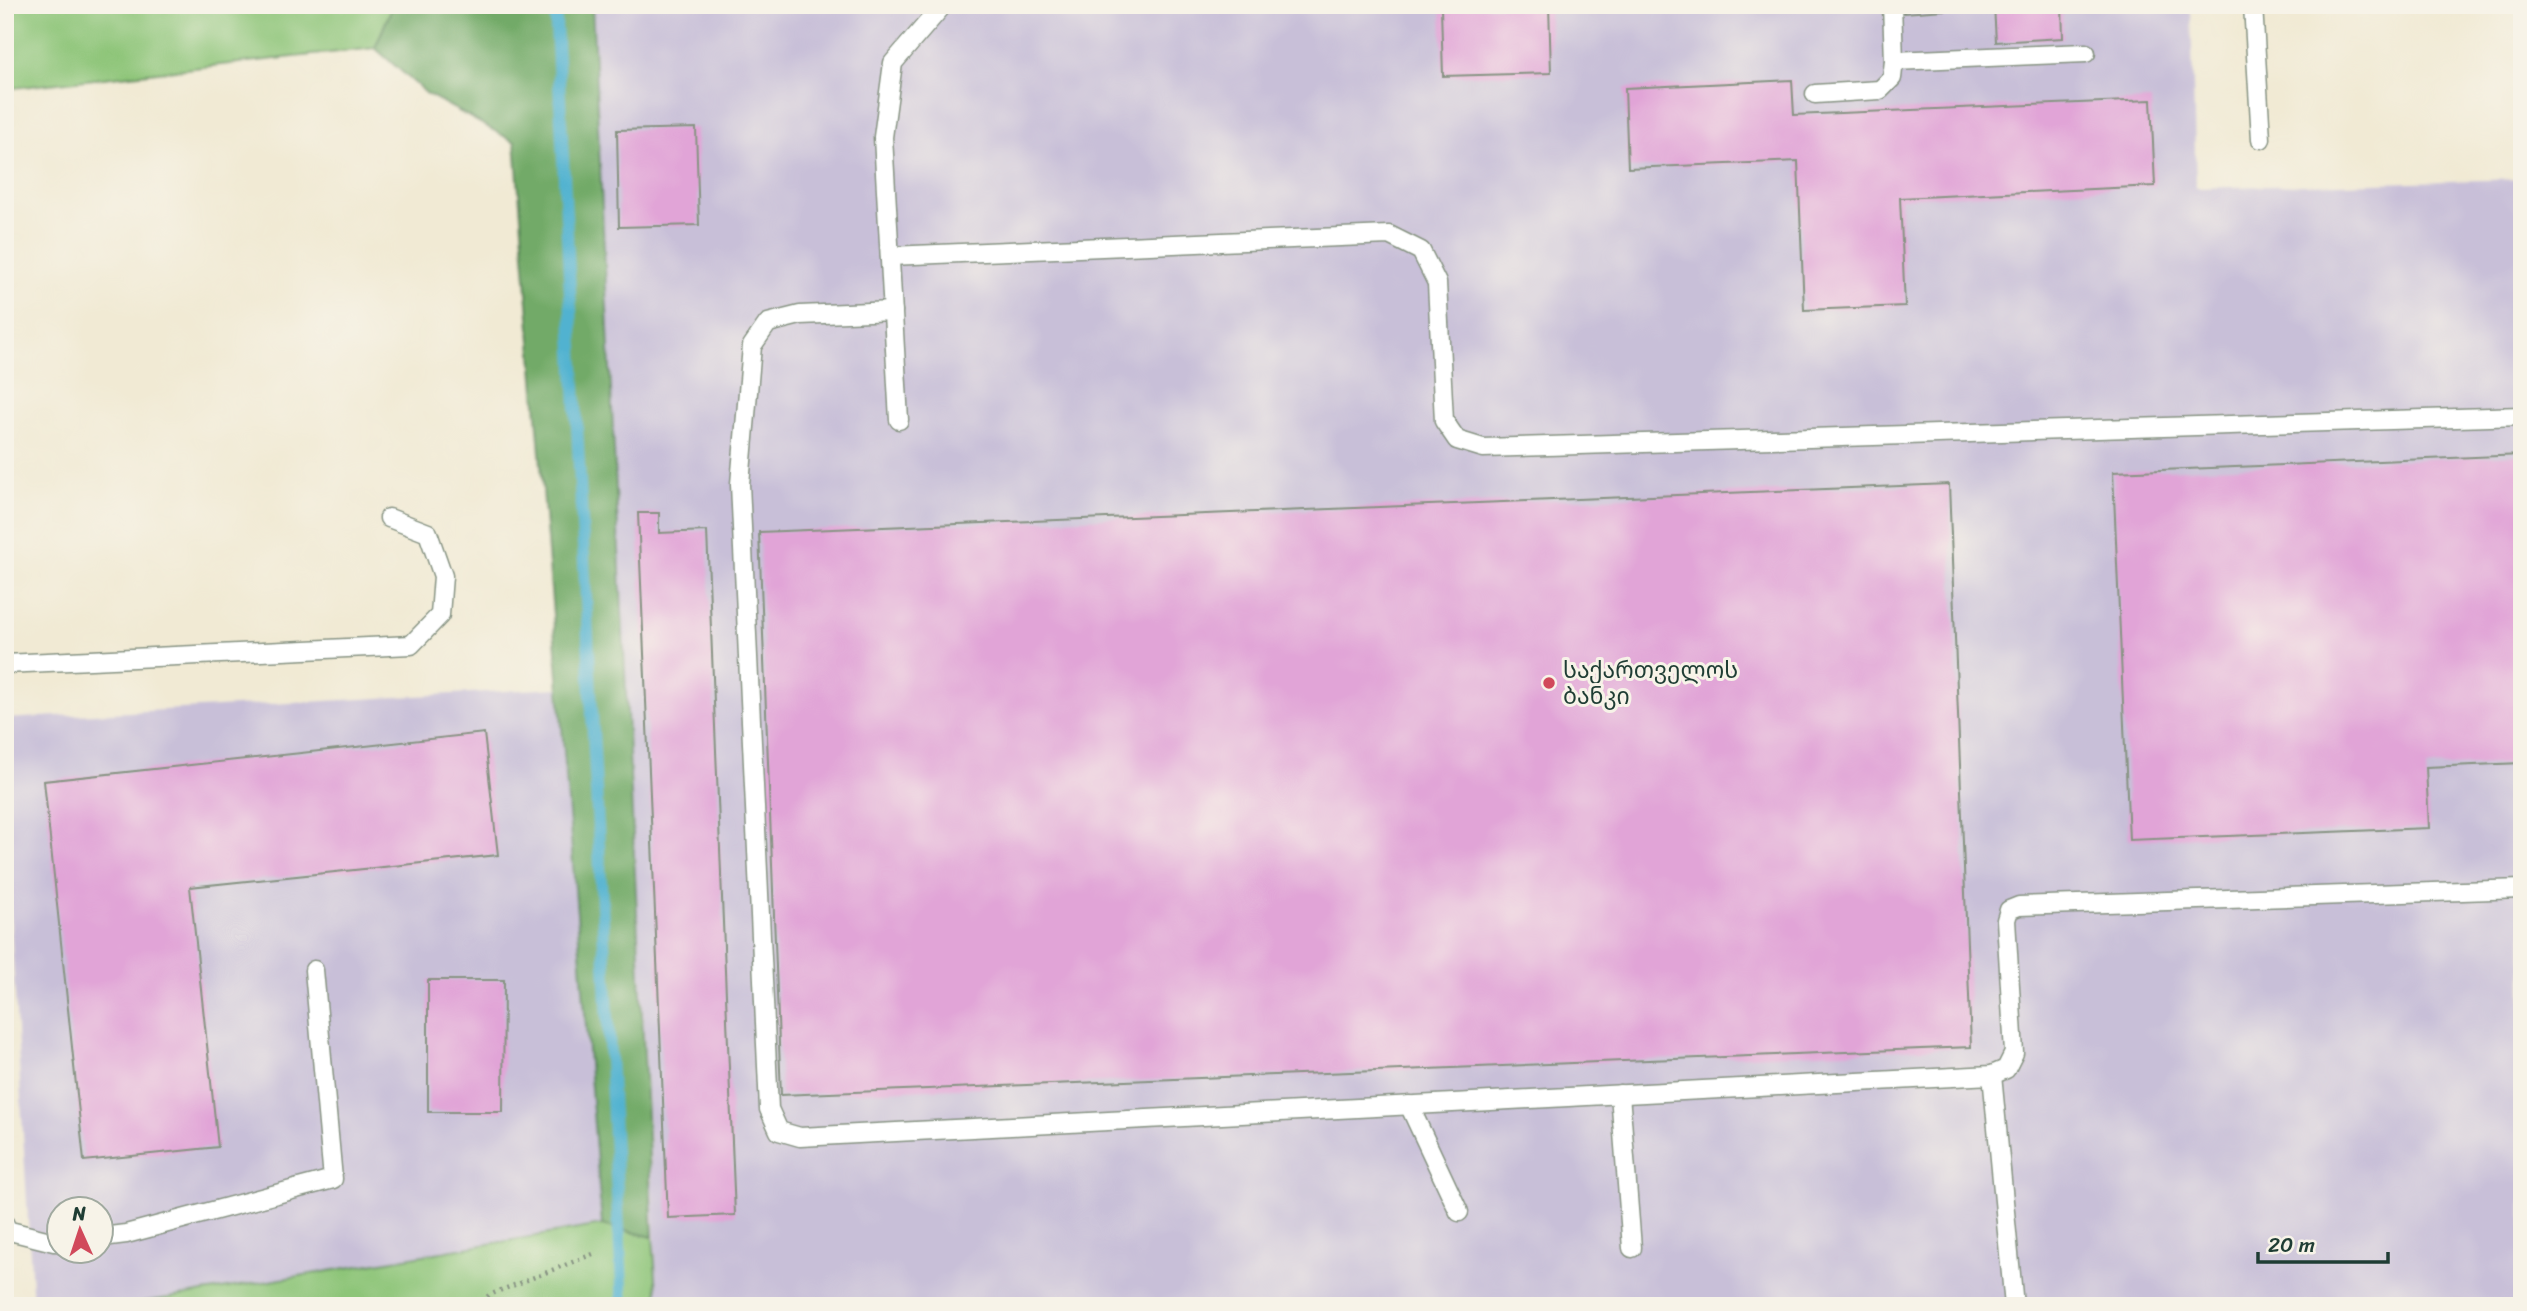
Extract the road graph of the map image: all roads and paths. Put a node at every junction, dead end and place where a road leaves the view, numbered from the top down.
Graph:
1 (943, 5) edge
2 (1892, 5) edge
3 (2253, 5) edge
4 (2086, 53) dead end
5 (1894, 61) junction
6 (1815, 93) dead end
7 (2262, 139) dead end
8 (890, 256) junction
9 (893, 312) junction
10 (2522, 416) edge
11 (899, 420) dead end
12 (389, 518) dead end
13 (5, 664) edge
14 (2522, 890) edge
15 (314, 970) dead end
16 (1992, 1075) junction
17 (1620, 1094) junction
18 (1409, 1105) junction
19 (1460, 1212) dead end
20 (5, 1224) edge
21 (116, 1235) edge
22 (46, 1239) edge
23 (1632, 1248) dead end
24 (593, 1254) dead end
25 (477, 1306) edge
26 (2014, 1306) edge

1 - 8 lane
2 - 5 lane
3 - 7 lane
4 - 5 lane
5 - 6 lane
8 - 9 lane
8 - 10 lane
9 - 11 lane
9 - 18 lane
12 - 13 lane
14 - 16 lane
15 - 21 lane
16 - 17 lane
16 - 26 lane
17 - 18 lane
17 - 23 lane
18 - 19 lane
20 - 22 lane
24 - 25 path

